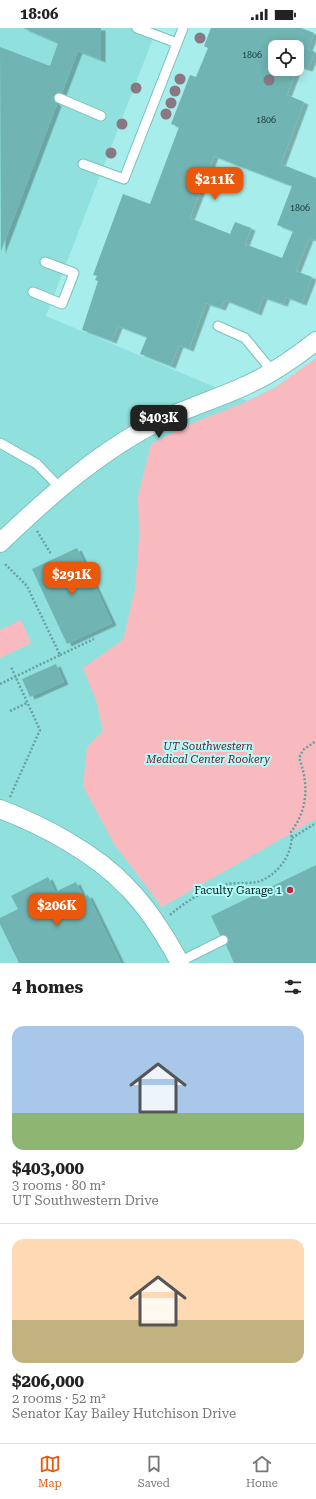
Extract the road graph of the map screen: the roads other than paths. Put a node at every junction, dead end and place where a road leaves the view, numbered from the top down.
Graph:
1 (137, 28) edge
2 (183, 28) edge
3 (176, 43) junction
4 (59, 98) dead end
5 (102, 116) dead end
6 (83, 164) dead end
7 (45, 262) dead end
8 (34, 292) dead end
9 (218, 326) dead end
10 (316, 341) edge
11 (272, 371) junction
12 (0, 443) edge
13 (60, 488) junction
14 (0, 543) edge
15 (5, 803) edge
16 (223, 940) dead end
17 (179, 962) edge

1 - 3 lane
2 - 3 lane
3 - 6 lane
4 - 5 lane
7 - 8 lane
9 - 11 lane
10 - 11 street
11 - 13 street
12 - 13 lane
13 - 14 street
15 - 17 street
16 - 17 lane

